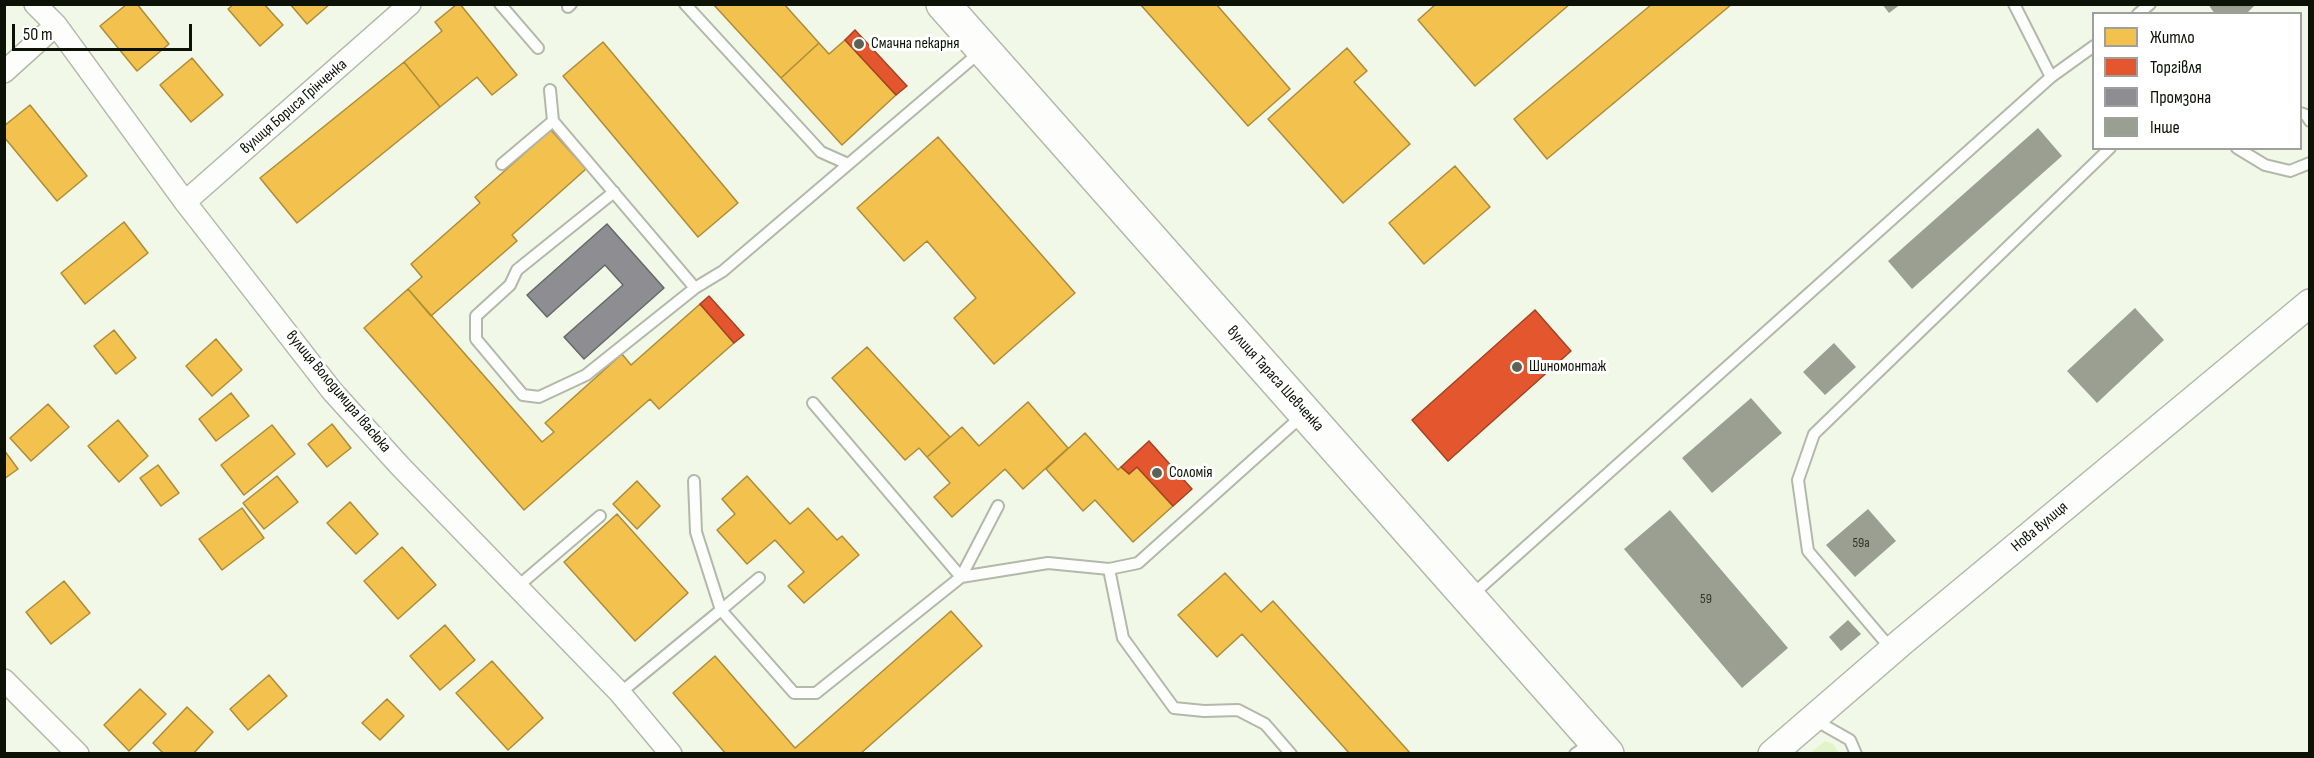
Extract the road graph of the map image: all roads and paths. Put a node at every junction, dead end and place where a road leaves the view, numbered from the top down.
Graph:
1 (35, 4) edge
2 (500, 4) edge
3 (685, 4) edge
4 (943, 4) edge
5 (2014, 4) edge
6 (402, 7) edge
7 (56, 25) junction
8 (2092, 47) edge
9 (538, 48) dead end
10 (982, 50) junction
11 (4, 72) edge
12 (2051, 77) junction
13 (550, 90) dead end
14 (553, 121) junction
15 (2108, 150) edge
16 (2240, 150) edge
17 (2310, 163) edge
18 (502, 164) dead end
19 (848, 164) junction
20 (614, 192) junction
21 (185, 202) junction
22 (695, 288) junction
23 (2310, 303) edge
24 (813, 403) dead end
25 (1305, 413) junction
26 (694, 481) dead end
27 (998, 506) dead end
28 (600, 516) dead end
29 (1109, 568) junction
30 (961, 577) junction
31 (759, 578) dead end
32 (518, 587) junction
33 (1469, 598) junction
34 (721, 610) junction
35 (1892, 650) junction
36 (4, 680) edge
37 (620, 693) junction
38 (1812, 719) junction
39 (1592, 749) edge
40 (78, 753) edge
41 (671, 753) edge
42 (1291, 753) edge
43 (1772, 753) edge
44 (1856, 753) edge

1 - 7 street, вулиця Володимира Івасюка
2 - 9 lane
3 - 19 lane
4 - 10 main road, вулиця Тараса Шевченка
5 - 12 lane
6 - 21 street, вулиця Бориса Грінченка
7 - 11 street
7 - 21 street, вулиця Володимира Івасюка
8 - 12 lane
10 - 19 lane
10 - 25 main road, вулиця Тараса Шевченка
12 - 33 lane
13 - 14 lane
14 - 18 lane
14 - 20 lane
15 - 35 lane
16 - 17 lane
19 - 22 lane
20 - 22 lane
20 - 22 lane
21 - 32 street, вулиця Володимира Івасюка
23 - 35 street, Нова вулиця
24 - 30 lane
25 - 29 lane
25 - 33 main road, вулиця Тараса Шевченка
26 - 34 lane
27 - 30 lane
28 - 32 lane
29 - 30 lane
29 - 42 lane
30 - 34 lane
31 - 34 lane
32 - 37 street, вулиця Володимира Івасюка
33 - 39 main road, вулиця Тараса Шевченка
34 - 37 lane
35 - 38 street, Нова вулиця
36 - 40 street
37 - 41 street, вулиця Володимира Івасюка
38 - 43 street, Нова вулиця
38 - 44 lane

